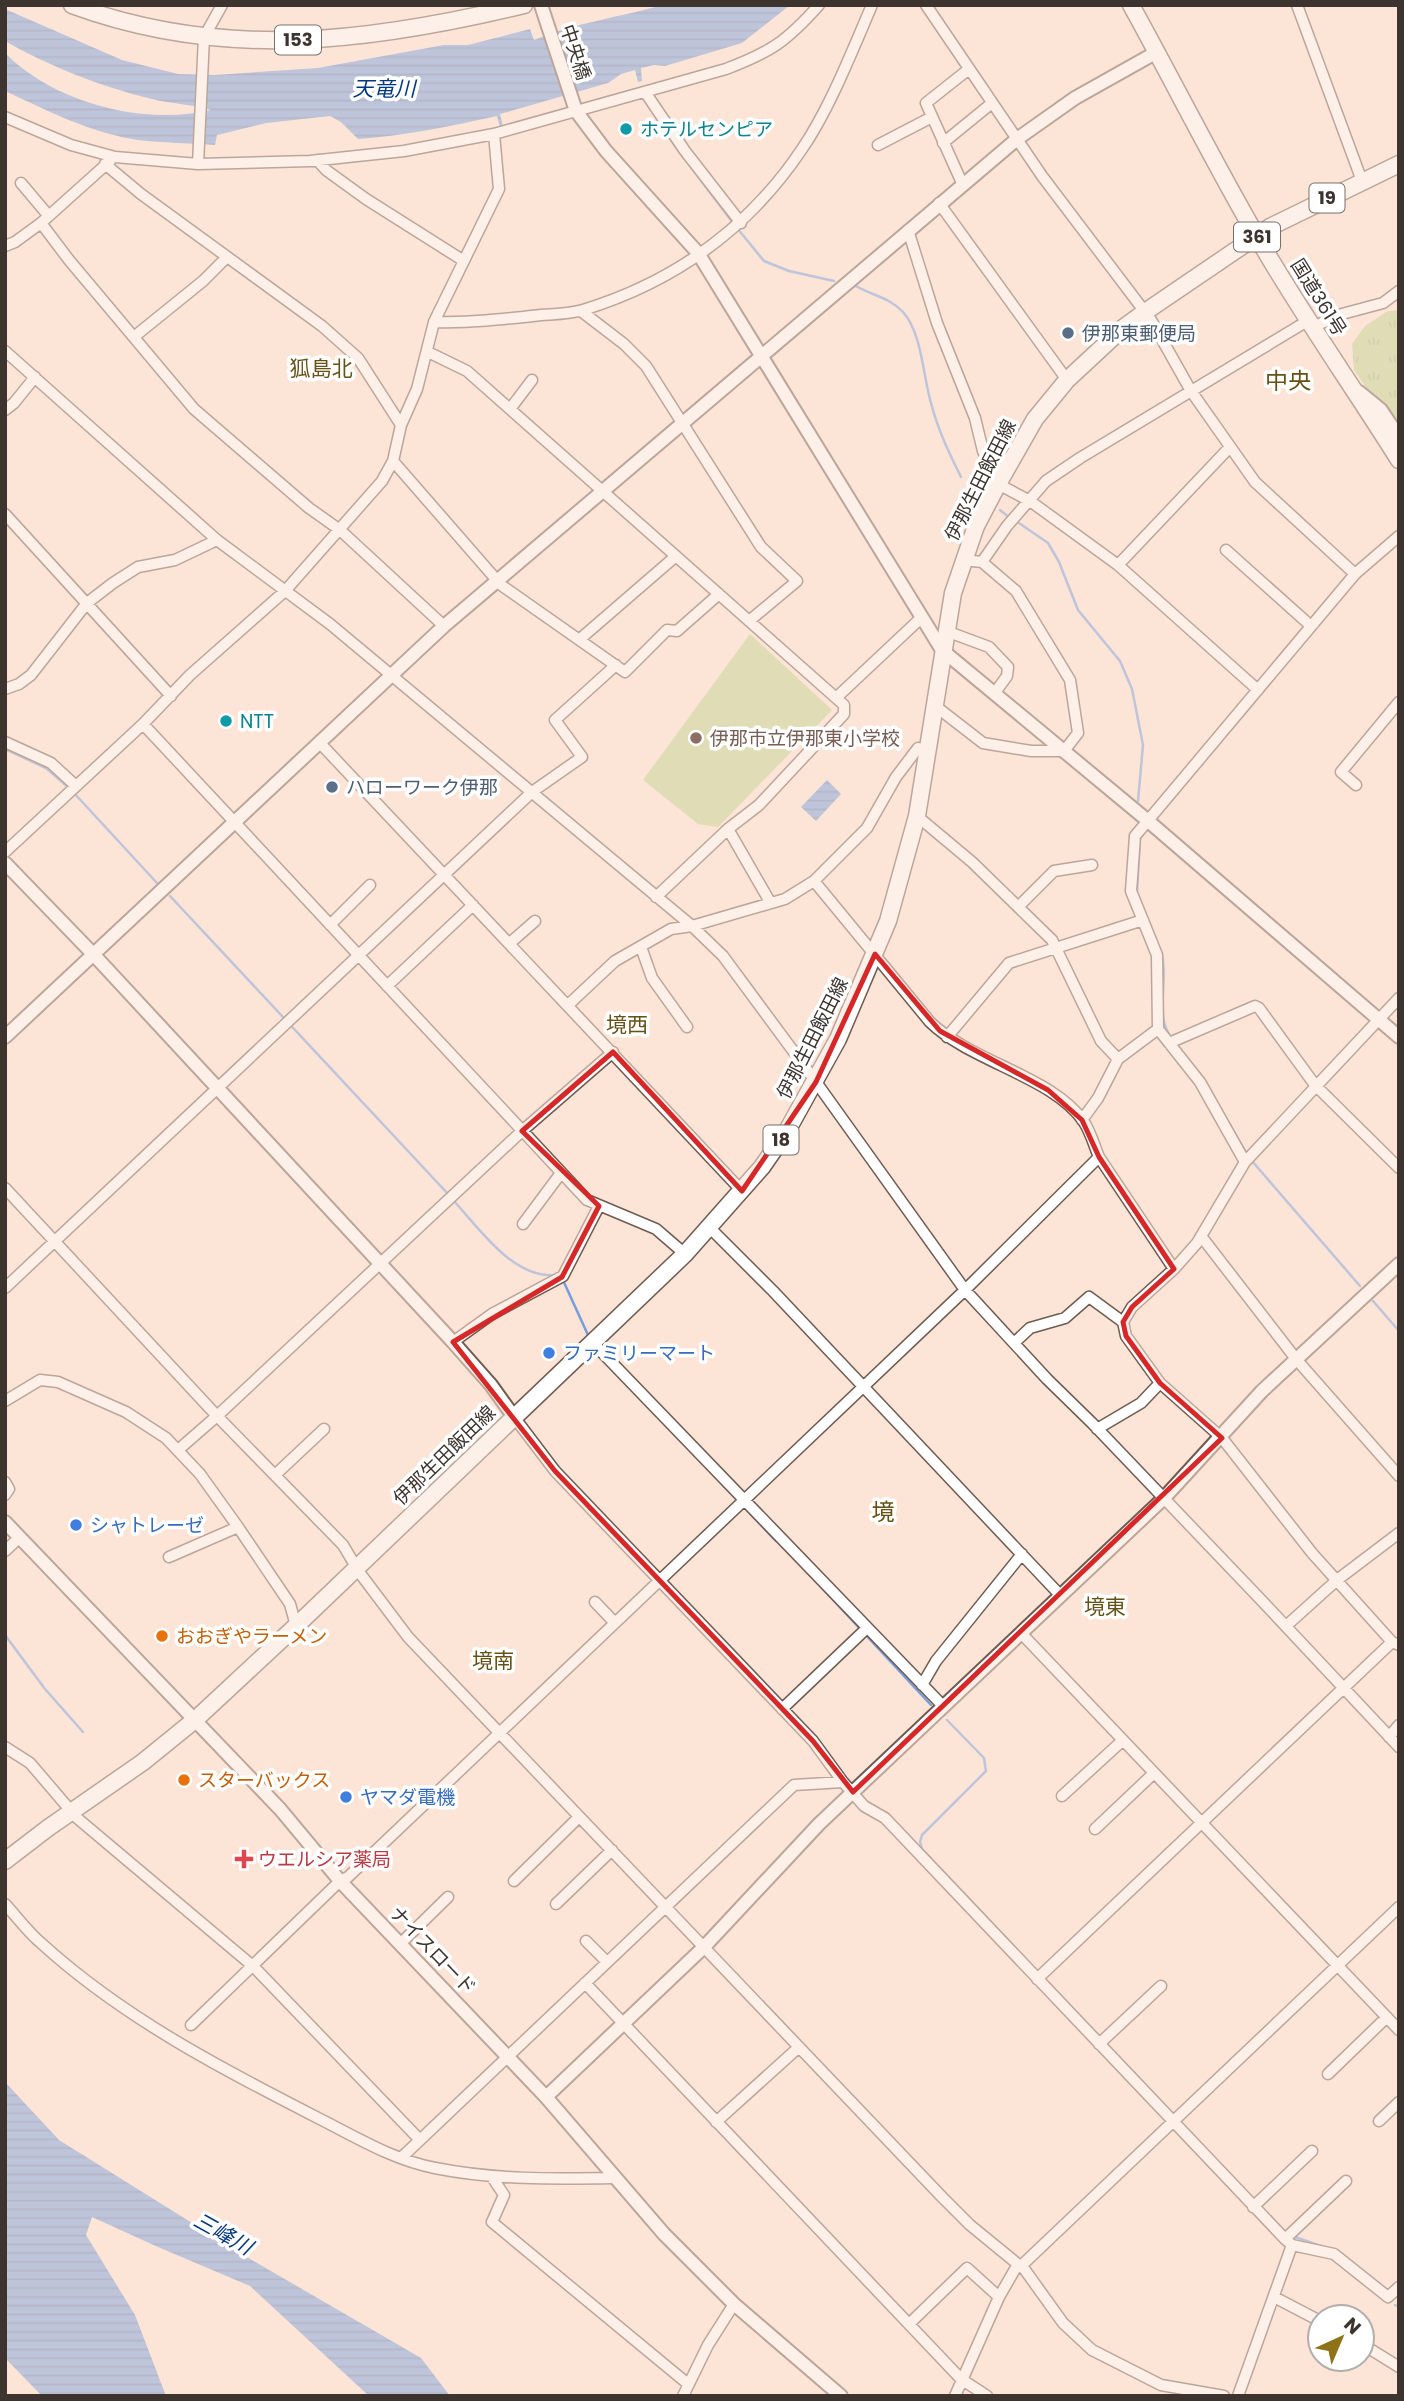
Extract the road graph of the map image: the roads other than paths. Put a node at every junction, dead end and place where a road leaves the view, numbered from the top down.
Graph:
1 (72, 5) edge
2 (222, 5) edge
3 (524, 5) edge
4 (819, 5) edge
5 (872, 5) edge
6 (926, 5) edge
7 (1131, 5) edge
8 (1297, 5) edge
9 (541, 7) edge
10 (204, 42) junction
11 (1157, 52) junction
12 (969, 69) junction
13 (645, 92) junction
14 (992, 103) junction
15 (575, 109) junction
16 (5, 117) edge
17 (932, 117) junction
18 (494, 134) junction
19 (1017, 139) junction
20 (943, 143) junction
21 (878, 145) dead end
22 (115, 157) junction
23 (317, 160) junction
24 (198, 161) junction
25 (105, 164) junction
26 (1399, 164) edge
27 (1362, 181) junction
28 (21, 183) dead end
29 (962, 183) junction
30 (939, 203) junction
31 (44, 219) junction
32 (741, 223) junction
33 (908, 229) junction
34 (1256, 236) junction
35 (5, 246) edge
36 (698, 253) junction
37 (227, 257) junction
38 (464, 261) junction
39 (1399, 292) edge
40 (581, 311) junction
41 (1145, 312) junction
42 (434, 322) junction
43 (1311, 323) junction
44 (135, 336) junction
45 (5, 351) edge
46 (428, 352) junction
47 (761, 356) junction
48 (35, 377) junction
49 (532, 380) dead end
50 (1067, 380) junction
51 (1354, 387) junction
52 (1191, 391) junction
53 (509, 409) junction
54 (5, 410) edge
55 (682, 423) junction
56 (401, 425) junction
57 (1399, 436) edge
58 (1230, 448) junction
59 (1399, 460) edge
60 (393, 461) junction
61 (998, 484) junction
62 (604, 491) junction
63 (1030, 501) junction
64 (5, 514) edge
65 (340, 530) junction
66 (1399, 536) edge
67 (217, 540) junction
68 (1226, 550) dead end
69 (676, 556) junction
70 (963, 560) junction
71 (982, 562) junction
72 (1118, 565) junction
73 (1354, 574) junction
74 (498, 580) junction
75 (285, 591) junction
76 (719, 594) junction
77 (87, 603) junction
78 (921, 618) junction
79 (749, 621) junction
80 (444, 626) junction
81 (1311, 626) junction
82 (946, 631) junction
83 (580, 639) junction
84 (942, 650) junction
85 (616, 665) junction
86 (391, 676) junction
87 (5, 689) edge
88 (1258, 690) junction
89 (994, 694) junction
90 (171, 696) junction
91 (838, 697) junction
92 (1399, 702) edge
93 (934, 705) junction
94 (143, 724) junction
95 (5, 742) edge
96 (319, 743) junction
97 (927, 751) junction
98 (1064, 751) junction
99 (1356, 785) dead end
100 (73, 789) junction
101 (532, 792) junction
102 (917, 816) junction
103 (1147, 820) junction
104 (234, 823) junction
105 (728, 829) junction
106 (6, 861) edge
107 (1093, 865) dead end
108 (446, 875) junction
109 (814, 881) junction
110 (370, 885) dead end
111 (656, 897) junction
112 (770, 902) junction
113 (473, 905) junction
114 (1019, 906) junction
115 (535, 920) dead end
116 (1143, 920) junction
117 (330, 925) junction
118 (692, 926) junction
119 (510, 943) junction
120 (1055, 946) junction
121 (641, 947) junction
122 (875, 954) junction
123 (94, 955) junction
124 (359, 957) junction
125 (387, 986) junction
126 (1399, 998) edge
127 (568, 1005) junction
128 (1379, 1018) junction
129 (687, 1027) dead end
130 (1158, 1029) junction
131 (7, 1031) edge
132 (947, 1037) junction
133 (1399, 1037) edge
134 (1172, 1041) junction
135 (613, 1052) junction
136 (1118, 1059) junction
137 (816, 1082) junction
138 (1315, 1085) junction
139 (217, 1088) junction
140 (1082, 1119) junction
141 (522, 1131) junction
142 (1098, 1157) junction
143 (1248, 1159) junction
144 (1399, 1168) edge
145 (561, 1173) junction
146 (5, 1188) edge
147 (742, 1191) junction
148 (599, 1206) junction
149 (523, 1224) dead end
150 (710, 1228) junction
151 (1201, 1236) junction
152 (55, 1242) junction
153 (685, 1254) junction
154 (380, 1264) junction
155 (1399, 1264) edge
156 (1174, 1269) junction
157 (5, 1288) edge
158 (965, 1290) junction
159 (1123, 1322) junction
160 (453, 1342) junction
161 (592, 1342) junction
162 (1014, 1343) junction
163 (1296, 1359) junction
164 (1160, 1383) junction
165 (864, 1387) junction
166 (5, 1401) edge
167 (217, 1416) junction
168 (514, 1417) junction
169 (324, 1429) dead end
170 (1097, 1429) junction
171 (1222, 1438) junction
172 (178, 1450) junction
173 (275, 1475) junction
174 (1399, 1476) edge
175 (5, 1482) edge
176 (5, 1495) edge
177 (1164, 1499) junction
178 (743, 1502) junction
179 (5, 1522) edge
180 (238, 1527) junction
181 (1399, 1533) edge
182 (20, 1537) junction
183 (5, 1551) edge
184 (1022, 1554) junction
185 (169, 1557) dead end
186 (357, 1566) junction
187 (659, 1580) junction
188 (1336, 1580) junction
189 (1061, 1596) junction
190 (595, 1602) dead end
191 (615, 1623) junction
192 (296, 1626) junction
193 (1286, 1626) junction
194 (865, 1631) junction
195 (1021, 1633) junction
196 (1396, 1644) edge
197 (922, 1685) junction
198 (1344, 1688) junction
199 (943, 1706) junction
200 (782, 1709) junction
201 (196, 1719) junction
202 (1399, 1725) edge
203 (499, 1732) junction
204 (1390, 1737) junction
205 (1122, 1741) junction
206 (5, 1747) edge
207 (1399, 1747) edge
208 (1153, 1774) junction
209 (848, 1787) junction
210 (1062, 1796) dead end
211 (71, 1812) junction
212 (579, 1817) junction
213 (1201, 1825) junction
214 (1095, 1829) dead end
215 (612, 1850) junction
216 (5, 1861) edge
217 (340, 1881) junction
218 (514, 1881) dead end
219 (448, 1897) dead end
220 (5, 1904) edge
221 (556, 1905) dead end
222 (666, 1907) junction
223 (1399, 1907) edge
224 (586, 1941) dead end
225 (400, 1944) junction
226 (705, 1948) junction
227 (607, 1962) junction
228 (1337, 1965) junction
229 (254, 1967) junction
230 (1040, 1977) junction
231 (584, 1983) junction
232 (1161, 1986) dead end
233 (1387, 2017) junction
234 (624, 2024) junction
235 (191, 2025) dead end
236 (1399, 2030) edge
237 (1099, 2044) junction
238 (799, 2047) junction
239 (508, 2056) junction
240 (1328, 2074) dead end
241 (546, 2097) junction
242 (1399, 2102) edge
243 (1176, 2119) junction
244 (1379, 2121) dead end
245 (716, 2122) junction
246 (419, 2139) junction
247 (1312, 2151) dead end
248 (401, 2158) junction
249 (492, 2177) junction
250 (614, 2178) junction
251 (1346, 2181) dead end
252 (1253, 2207) junction
253 (1289, 2242) junction
254 (1020, 2265) junction
255 (1399, 2287) edge
256 (999, 2297) junction
257 (1274, 2297) junction
258 (734, 2304) junction
259 (1306, 2314) edge
260 (909, 2324) junction
261 (1376, 2353) edge
262 (1399, 2367) edge
263 (961, 2379) junction
264 (688, 2384) junction
265 (683, 2396) edge
266 (841, 2396) edge
267 (955, 2396) edge
268 (987, 2396) edge
269 (1224, 2396) edge
270 (1238, 2396) edge

1 - 10 main road, 153
2 - 10 street
3 - 10 main road, 153
4 - 13 street
5 - 32 street
6 - 12 street
7 - 11 main road, 国道361号 / 361
8 - 27 street
9 - 15 street, 中央橋
10 - 24 street
11 - 19 street
11 - 34 main road, 国道361号 / 361
12 - 14 street
12 - 17 street
13 - 15 street
13 - 32 street
14 - 19 street
14 - 20 street
15 - 18 street
15 - 36 street, 中央橋
16 - 22 street
17 - 20 street
17 - 21 street
18 - 23 street
18 - 38 street
19 - 29 street
19 - 41 street
20 - 29 street
22 - 24 street
22 - 25 street
23 - 24 street
23 - 38 street
25 - 31 street
25 - 37 street
26 - 27 main road, 19
27 - 34 main road, 19
28 - 31 street
29 - 30 street
30 - 33 street
30 - 50 street
31 - 35 street
31 - 44 street
32 - 36 street
33 - 47 street
33 - 61 street
34 - 41 main road, 伊那生田飯田線 / 18
34 - 43 main road, 国道361号 / 361
36 - 40 street
36 - 47 street, 中央橋
37 - 44 street
37 - 56 street
38 - 42 street
39 - 43 street
40 - 42 street
40 - 55 street
41 - 50 main road, 伊那生田飯田線 / 18
41 - 52 street
42 - 46 street
43 - 51 main road, 国道361号 / 361
43 - 52 street
44 - 65 street
45 - 48 street
46 - 53 street
46 - 56 street
47 - 55 street
47 - 78 street, 中央橋
48 - 54 street
48 - 67 street
49 - 53 street
50 - 61 main road, 伊那生田飯田線 / 18
51 - 57 street
51 - 59 main road, 国道361号 / 361
52 - 58 street
52 - 63 street
53 - 62 street
55 - 62 street
55 - 79 street
56 - 60 street
58 - 72 street
58 - 73 street
60 - 65 street
60 - 74 street
61 - 63 street
61 - 70 main road, 伊那生田飯田線 / 18
62 - 69 street
62 - 74 street
63 - 71 street
63 - 72 street
64 - 77 street
65 - 75 street
65 - 80 street
66 - 73 street
67 - 75 street
67 - 77 street
68 - 81 street
69 - 76 street
69 - 83 street
70 - 71 street
70 - 82 main road, 伊那生田飯田線 / 18
71 - 98 street
72 - 88 street
73 - 81 street
74 - 80 street
74 - 83 street
75 - 86 street
75 - 90 street
76 - 79 street
76 - 85 street
77 - 87 street
77 - 90 street
78 - 84 street, 中央橋
78 - 91 street
79 - 91 street
80 - 86 street
81 - 88 street
82 - 84 main road, 伊那生田飯田線 / 18
82 - 89 street
83 - 85 street
84 - 89 street, 中央橋
84 - 93 main road, 伊那生田飯田線 / 18
85 - 101 street
86 - 96 street
86 - 101 street
88 - 103 street
89 - 98 street, 中央橋
90 - 94 street
91 - 105 street
92 - 99 street
93 - 97 main road, 伊那生田飯田線 / 18
93 - 98 street
94 - 100 street
94 - 104 street
95 - 100 street
96 - 104 street
96 - 108 street
97 - 102 main road, 伊那生田飯田線 / 18
97 - 109 street
98 - 103 street, 中央橋
100 - 106 street
101 - 108 street
101 - 111 street
102 - 114 street
102 - 122 main road, 伊那生田飯田線 / 18
103 - 116 street
103 - 128 street, 中央橋
104 - 117 street
104 - 123 street
105 - 111 street
105 - 112 street
106 - 123 street
107 - 114 street
108 - 113 street
108 - 124 street
109 - 112 street
109 - 122 street
110 - 117 street
111 - 118 street
112 - 118 street
113 - 119 street
113 - 125 street
114 - 120 street
115 - 119 street
116 - 120 street
116 - 130 street
117 - 124 street
118 - 121 street
118 - 137 street
119 - 127 street
120 - 132 street
120 - 136 street
121 - 127 street
121 - 129 street
122 - 132 street
122 - 137 main road, 伊那生田飯田線 / 18
123 - 131 street
123 - 139 street
124 - 125 street
124 - 139 street
125 - 141 street
126 - 128 street
127 - 135 street
128 - 133 street, 中央橋
128 - 138 street
130 - 134 street
130 - 136 street
132 - 140 street
134 - 138 street
134 - 143 street
135 - 141 street
135 - 147 street
136 - 140 street
137 - 147 main road, 伊那生田飯田線 / 18
137 - 158 street
138 - 143 street
138 - 144 street
139 - 152 street
139 - 154 street
140 - 142 street
141 - 145 street
141 - 154 street
142 - 156 street
142 - 158 street
143 - 151 street
145 - 148 street
145 - 149 street
146 - 152 street
147 - 150 main road, 伊那生田飯田線 / 18
148 - 153 street
148 - 160 street
150 - 153 main road, 伊那生田飯田線 / 18
150 - 165 street
151 - 156 street
151 - 163 street
152 - 157 street
152 - 167 street
153 - 161 main road, 伊那生田飯田線 / 18
154 - 160 street
154 - 167 street
155 - 163 street
156 - 159 street
158 - 162 street
158 - 165 street
159 - 162 street
159 - 164 street
160 - 168 street
161 - 168 main road, 伊那生田飯田線 / 18
161 - 178 street
162 - 170 street
163 - 171 street
163 - 174 street
164 - 170 street
164 - 171 street
165 - 178 street
165 - 184 street
166 - 172 street
167 - 172 street
167 - 173 street
168 - 186 main road, 伊那生田飯田線 / 18
168 - 187 street
169 - 173 street
170 - 177 street
171 - 177 street
171 - 188 street
172 - 180 street
173 - 186 street
175 - 176 street
177 - 189 street
177 - 193 street
178 - 187 street
178 - 194 street
179 - 182 street, ナイスロード
180 - 185 street
180 - 192 street
181 - 188 street
182 - 183 street
182 - 201 street, ナイスロード
184 - 189 street
184 - 197 street
186 - 192 main road, 伊那生田飯田線 / 18
186 - 203 street
187 - 191 street
187 - 200 street
188 - 193 street
188 - 196 street
189 - 195 street
190 - 191 street
191 - 203 street
192 - 201 main road, 伊那生田飯田線 / 18
193 - 198 street
194 - 197 street
194 - 200 street
195 - 199 street
195 - 205 street
196 - 198 street
197 - 199 street
198 - 204 street
198 - 213 street
199 - 209 street
200 - 209 street
201 - 211 main road, 伊那生田飯田線 / 18
201 - 217 street, ナイスロード
202 - 204 street
203 - 212 street
203 - 217 street
204 - 207 street
205 - 208 street
205 - 210 street
206 - 211 street
208 - 213 street
208 - 214 street
209 - 222 street
209 - 226 street
209 - 230 street
211 - 216 main road, 伊那生田飯田線 / 18
211 - 229 street
212 - 215 street
212 - 218 street
213 - 228 street
213 - 230 street
215 - 221 street
215 - 222 street
217 - 225 street, ナイスロード
217 - 229 street
219 - 225 street
220 - 248 street
222 - 226 street
222 - 227 street
223 - 228 street
224 - 227 street
225 - 239 street, ナイスロード
226 - 234 street
226 - 238 street
227 - 231 street
228 - 233 street
228 - 243 street
229 - 235 street
229 - 246 street
230 - 237 street
231 - 234 street
231 - 239 street
232 - 237 street
233 - 236 street
233 - 240 street
234 - 241 street
234 - 245 street
237 - 243 street
238 - 245 street
238 - 254 street
239 - 241 street, ナイスロード
239 - 246 street
241 - 250 street, ナイスロード
242 - 244 street
243 - 252 street
243 - 254 street
245 - 260 street
246 - 248 street
247 - 252 street
248 - 249 street
249 - 250 street
249 - 264 street
250 - 258 street, ナイスロード
251 - 253 street
252 - 253 street
253 - 255 street
253 - 257 street
254 - 256 street
254 - 269 street
256 - 260 street
256 - 263 street
257 - 259 street
257 - 270 street
258 - 264 street
258 - 266 street, ナイスロード
260 - 263 street
261 - 262 street
263 - 267 street
263 - 268 street
264 - 265 street

